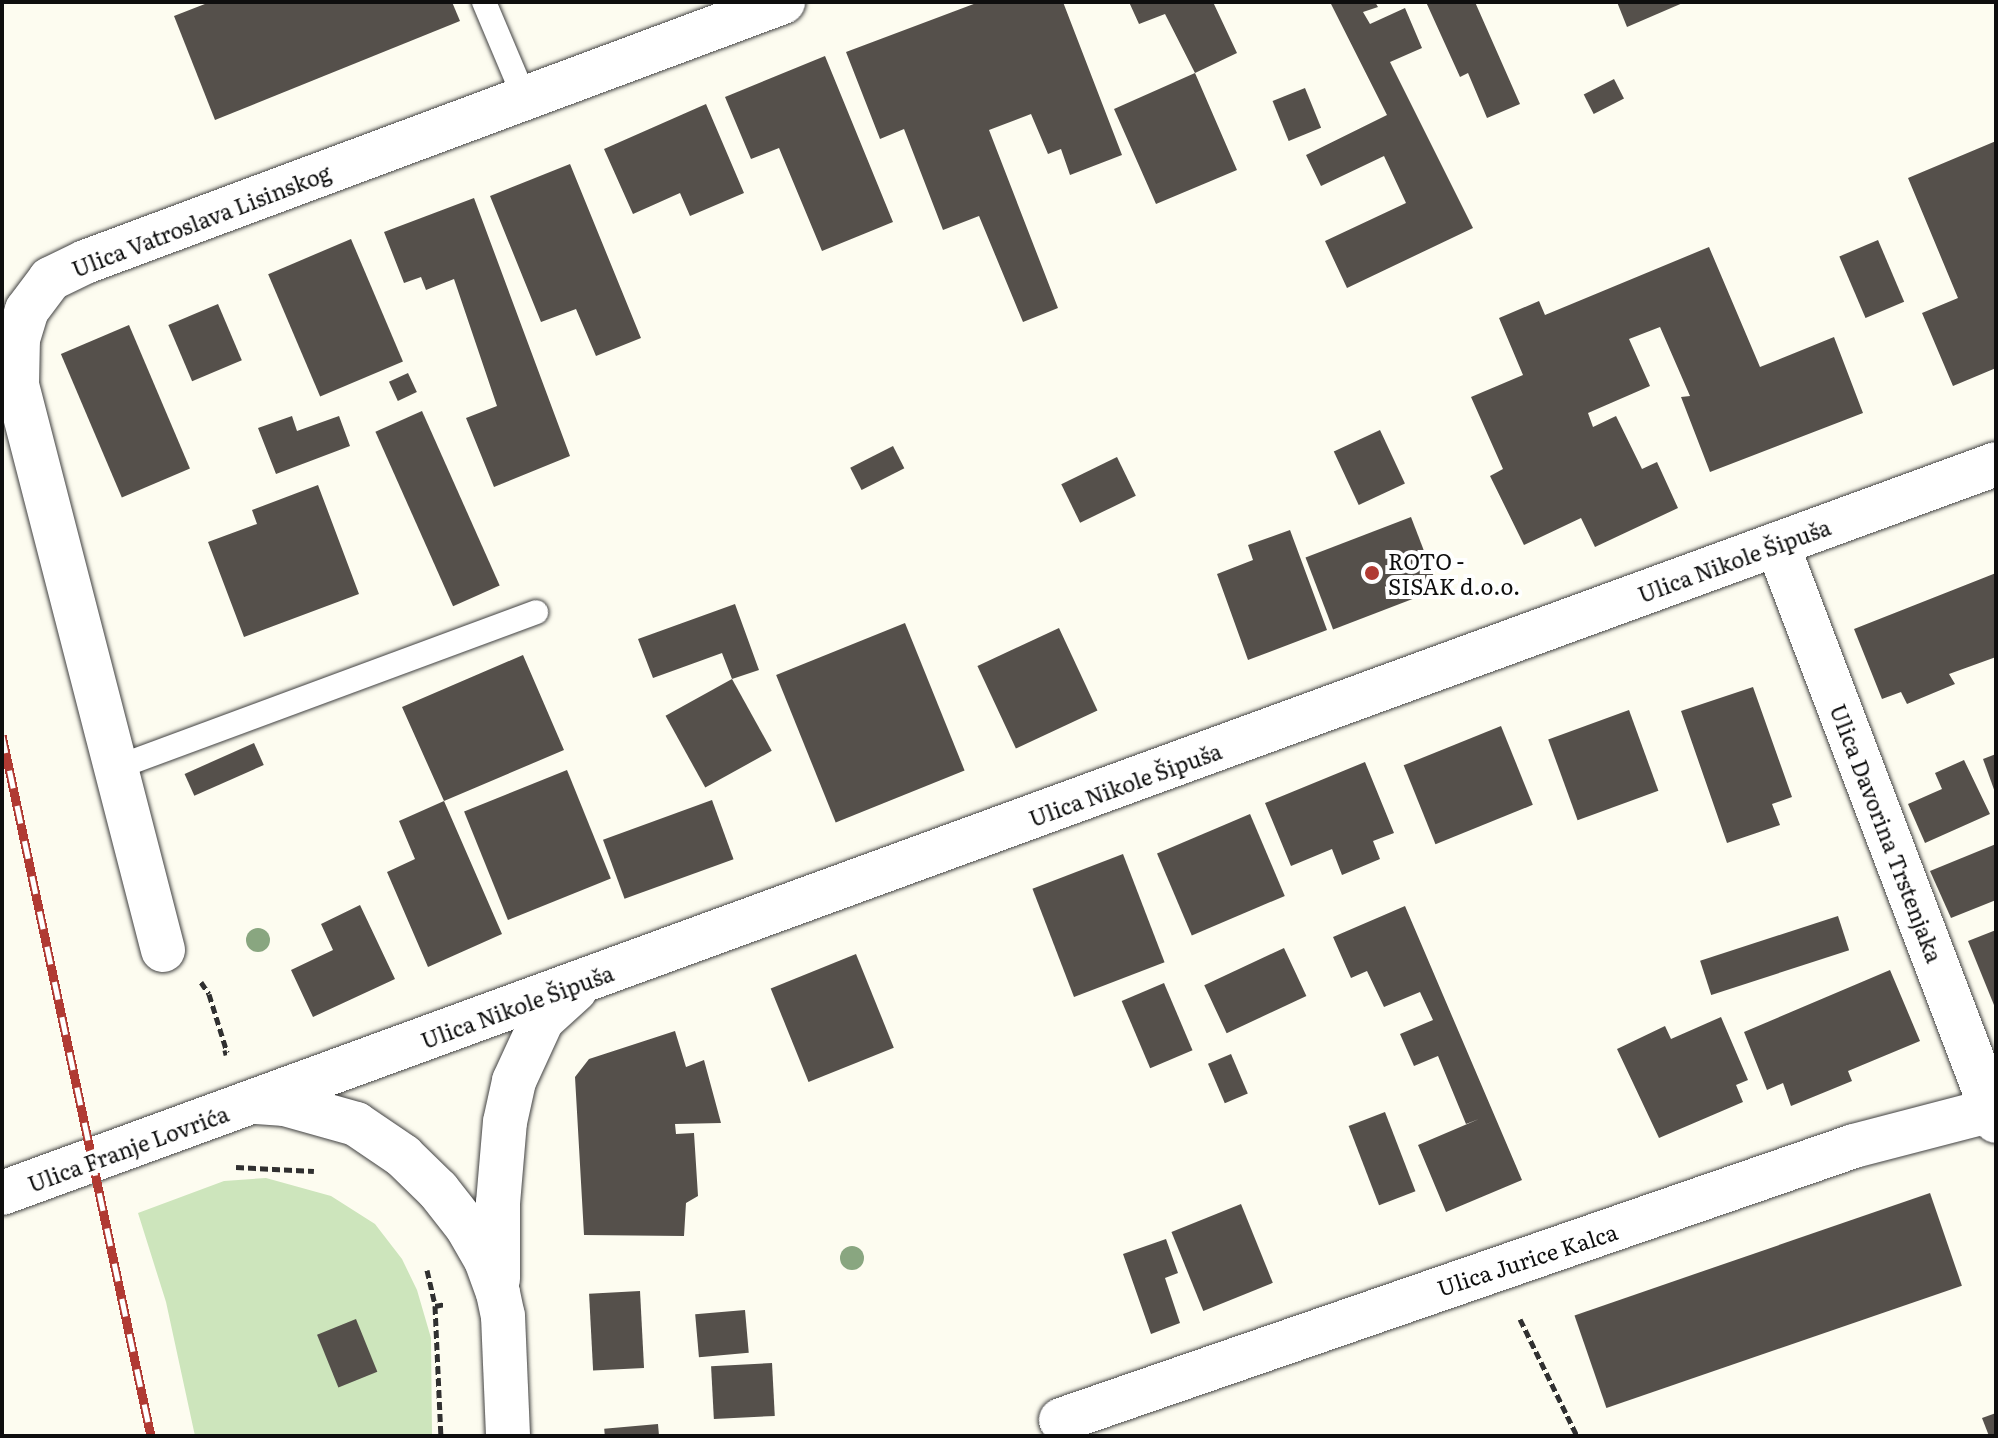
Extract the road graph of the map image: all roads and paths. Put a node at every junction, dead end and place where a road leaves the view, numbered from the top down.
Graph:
1 (484, 2) edge
2 (783, 2) edge
3 (525, 99) junction
4 (1996, 464) edge
5 (1777, 544) junction
6 (536, 612) dead end
7 (115, 768) junction
8 (163, 950) joint
9 (585, 981) junction
10 (227, 1052) dead end
11 (254, 1102) junction
12 (1995, 1113) edge
13 (221, 1167) dead end
14 (318, 1171) dead end
15 (2, 1193) edge
16 (426, 1264) dead end
17 (1496, 1272) junction
18 (498, 1293) junction
19 (435, 1306) junction
20 (1061, 1420) dead end
21 (441, 1436) edge
22 (508, 1436) edge
23 (1577, 1436) edge

1 - 3 lane
2 - 3 street, Ulica Vatroslava Lisinskog
3 - 7 street, Ulica Vatroslava Lisinskog
4 - 5 street, Ulica Nikole Šipuša
5 - 9 street, Ulica Nikole Šipuša
5 - 12 street, Ulica Davorina Trstenjaka
6 - 7 lane
7 - 8 street, Ulica Vatroslava Lisinskog
8 - 10 path
9 - 11 street, Ulica Nikole Šipuša
9 - 18 street
11 - 15 street, Ulica Franje Lovrića
11 - 18 street
12 - 17 street, Ulica Jurice Kalca
13 - 14 path
16 - 19 path
17 - 20 street, Ulica Jurice Kalca
17 - 23 path
18 - 19 path
18 - 22 street
19 - 21 path

